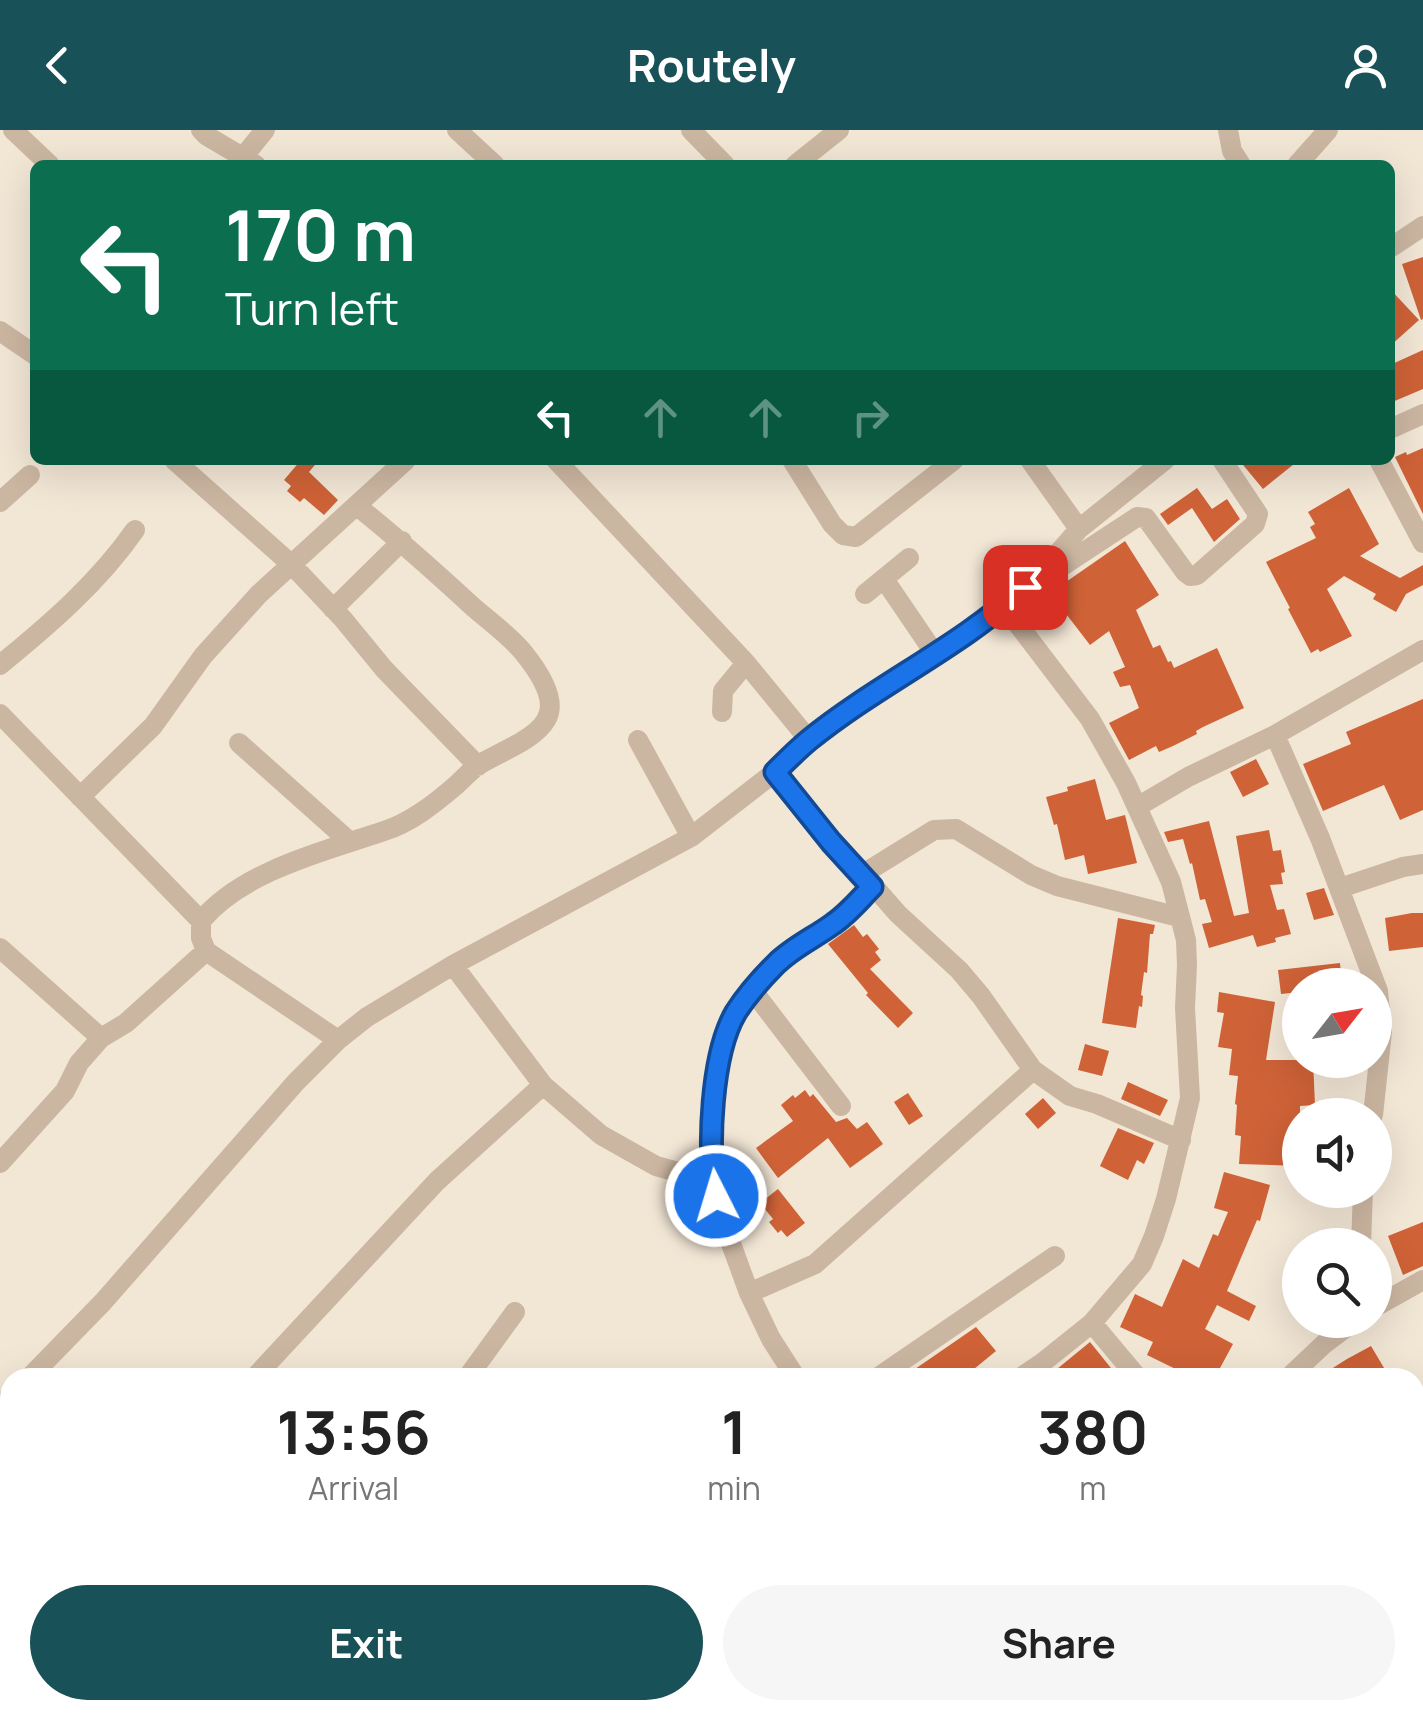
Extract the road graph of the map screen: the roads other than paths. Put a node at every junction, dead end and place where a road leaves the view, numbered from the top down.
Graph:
1 (14, 130) edge
2 (201, 130) edge
3 (265, 130) edge
4 (457, 130) edge
5 (691, 130) edge
6 (839, 130) edge
7 (1228, 130) edge
8 (1328, 130) edge
9 (45, 160) edge
10 (247, 160) edge
11 (250, 160) edge
12 (489, 160) edge
13 (719, 160) edge
14 (802, 160) edge
15 (1238, 160) edge
16 (1301, 160) edge
17 (1423, 226) edge
18 (1395, 245) edge
19 (1, 332) edge
20 (30, 352) edge
21 (1423, 414) edge
22 (1395, 427) edge
23 (180, 465) edge
24 (391, 465) edge
25 (561, 465) edge
26 (795, 465) edge
27 (948, 465) edge
28 (1034, 465) edge
29 (1159, 465) edge
30 (1225, 465) edge
31 (1382, 465) edge
32 (30, 474) dead end
33 (0, 502) edge
34 (357, 506) junction
35 (1078, 528) junction
36 (135, 530) dead end
37 (402, 542) junction
38 (1423, 543) edge
39 (909, 558) dead end
40 (292, 565) junction
41 (1046, 567) junction
42 (884, 578) junction
43 (865, 594) dead end
44 (1004, 606) junction
45 (333, 609) junction
46 (1423, 650) edge
47 (934, 654) junction
48 (746, 663) junction
49 (0, 666) edge
50 (722, 712) dead end
51 (0, 714) edge
52 (1275, 735) junction
53 (638, 740) dead end
54 (808, 740) junction
55 (239, 743) dead end
56 (478, 766) junction
57 (775, 772) junction
58 (80, 797) junction
59 (1137, 807) junction
60 (691, 838) junction
61 (350, 842) junction
62 (1423, 864) edge
63 (868, 881) junction
64 (1340, 888) junction
65 (1179, 916) junction
66 (201, 921) junction
67 (0, 948) edge
68 (206, 950) junction
69 (454, 965) junction
70 (753, 991) junction
71 (101, 1038) junction
72 (338, 1040) junction
73 (1033, 1070) junction
74 (543, 1085) junction
75 (1375, 1098) edge
76 (841, 1106) dead end
77 (1182, 1140) junction
78 (0, 1163) edge
79 (712, 1175) junction
80 (1055, 1256) dead end
81 (1423, 1280) edge
82 (749, 1293) junction
83 (1392, 1297) edge
84 (514, 1312) dead end
85 (1092, 1323) junction
86 (1332, 1338) edge
87 (39, 1368) edge
88 (263, 1368) edge
89 (474, 1368) edge
90 (790, 1368) edge
91 (893, 1368) edge
92 (1036, 1368) edge
93 (1130, 1368) edge
94 (1299, 1368) edge

1 - 9 street
2 - 10 street
3 - 11 street
4 - 12 street
5 - 13 street
6 - 14 street
7 - 15 street
8 - 16 street
17 - 18 street
19 - 20 street
21 - 22 street
23 - 40 street
24 - 34 street
25 - 48 street
26 - 27 street
28 - 35 street
29 - 35 street
30 - 41 street
31 - 38 street
32 - 33 street
34 - 37 street
34 - 40 street
35 - 41 street
36 - 49 street
37 - 45 street
37 - 56 street
39 - 42 street
40 - 45 street
40 - 58 street
41 - 44 street
42 - 43 street
42 - 47 street
44 - 47 street
44 - 59 street
45 - 56 street
46 - 52 street
47 - 54 street
48 - 50 street
48 - 54 street
51 - 58 street
52 - 59 street
52 - 64 street
53 - 60 street
54 - 57 street
55 - 61 street
56 - 61 street
57 - 60 street
57 - 63 street
58 - 66 street
59 - 65 street
60 - 69 street
61 - 66 street
62 - 64 street
63 - 65 street
63 - 70 street
63 - 73 street
64 - 75 street
65 - 77 street
66 - 68 street
67 - 71 street
68 - 71 street
68 - 72 street
69 - 72 street
69 - 74 street
70 - 76 street
70 - 79 street
71 - 78 street
72 - 87 street
73 - 77 street
73 - 82 street
74 - 79 street
74 - 88 street
77 - 85 street
79 - 82 street
80 - 91 street
81 - 83 street
82 - 90 street
84 - 89 street
85 - 92 street
85 - 93 street
86 - 94 street

